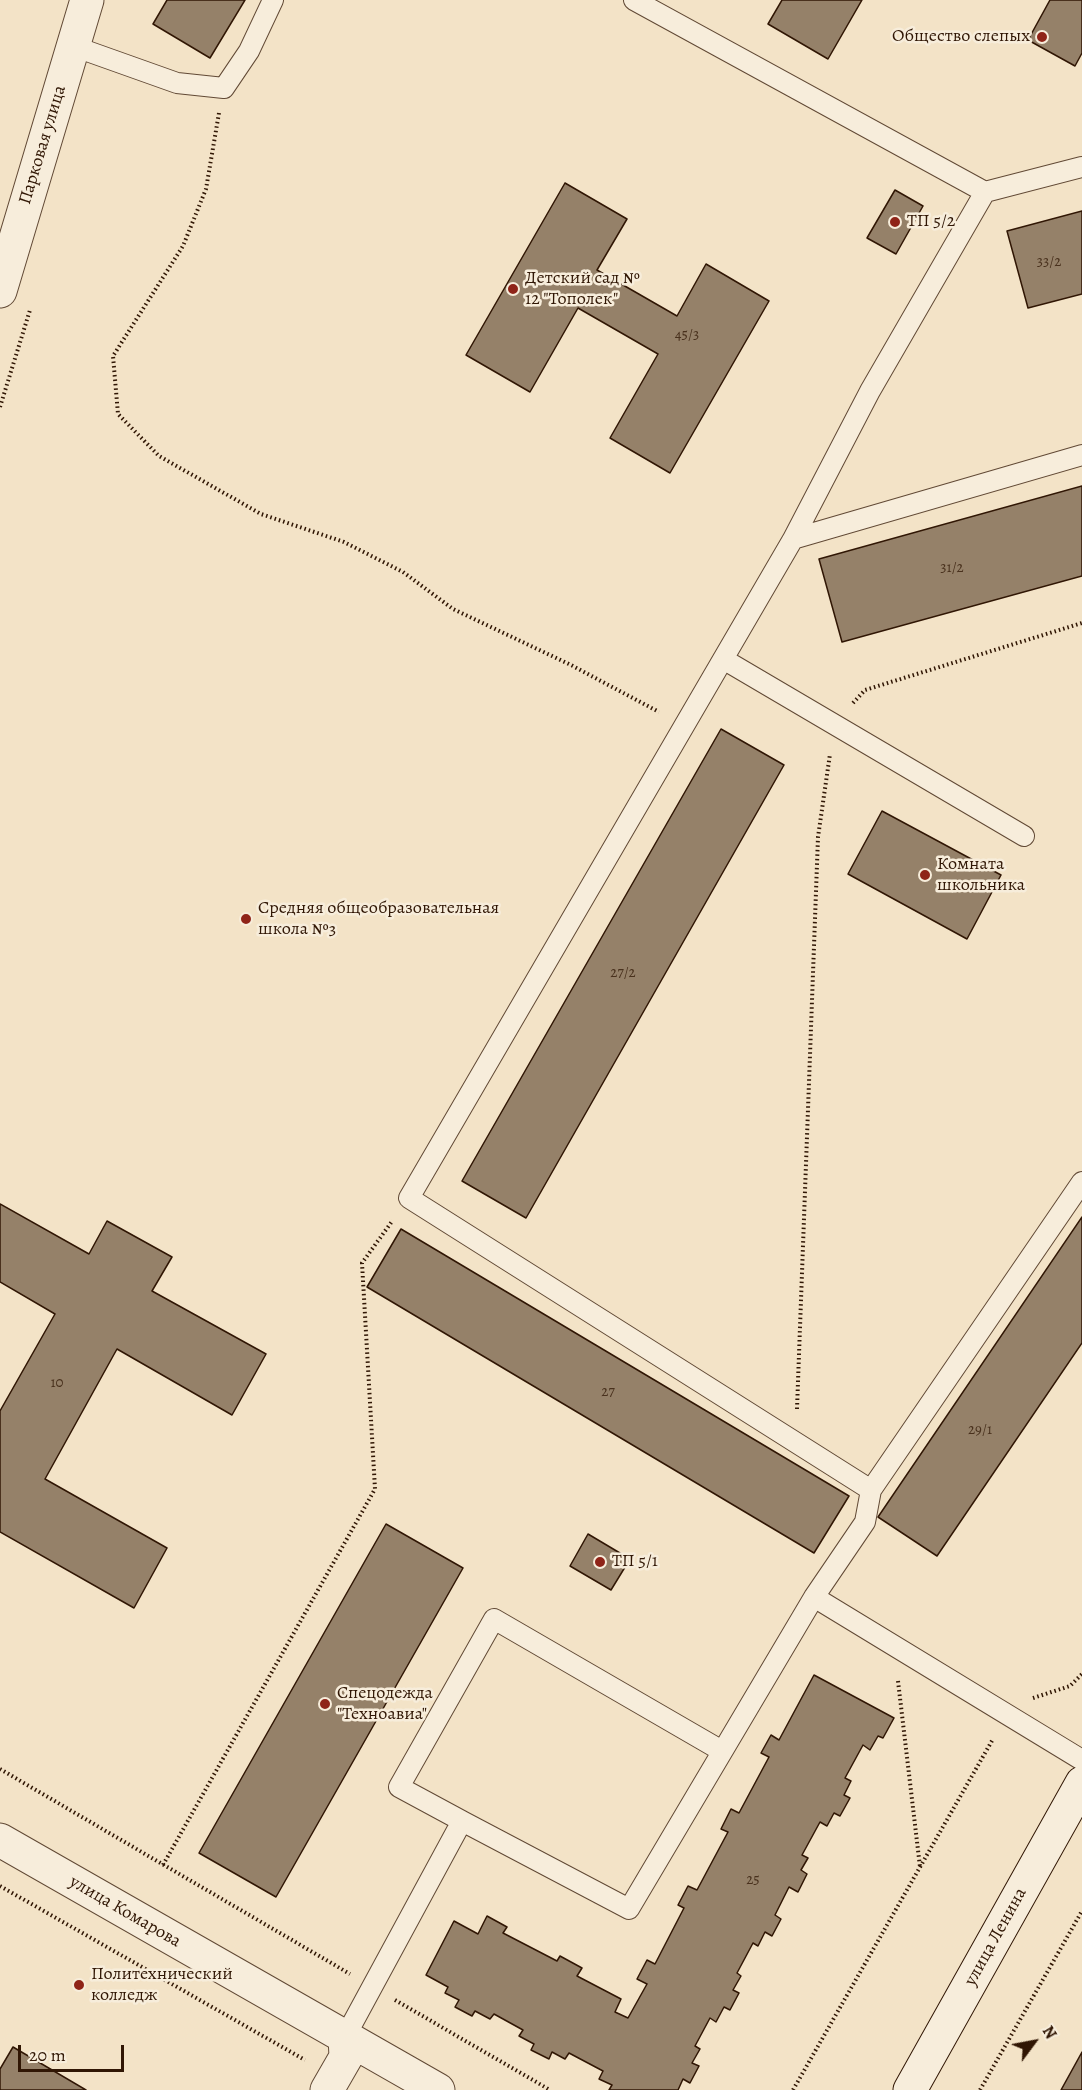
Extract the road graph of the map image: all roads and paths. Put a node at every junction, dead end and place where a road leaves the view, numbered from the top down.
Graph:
1 (87, 0) edge
2 (273, 0) edge
3 (634, 0) edge
4 (73, 46) junction
5 (224, 88) junction
6 (1082, 167) edge
7 (985, 192) junction
8 (0, 291) edge
9 (1082, 455) edge
10 (793, 539) junction
11 (1082, 623) edge
12 (723, 659) junction
13 (834, 724) junction
14 (684, 725) junction
15 (1024, 836) dead end
16 (1082, 1182) edge
17 (409, 1198) junction
18 (807, 1449) junction
19 (871, 1490) junction
20 (814, 1597) junction
21 (893, 1645) junction
22 (1082, 1674) edge
23 (1007, 1714) junction
24 (722, 1751) junction
25 (1082, 1760) edge
26 (0, 1769) edge
27 (1082, 1783) edge
28 (462, 1821) junction
29 (0, 1840) edge
30 (163, 1865) junction
31 (920, 1868) junction
32 (0, 1886) edge
33 (1082, 1911) edge
34 (372, 1987) junction
35 (345, 2037) junction
36 (331, 2083) edge
37 (438, 2090) edge
38 (550, 2090) edge
39 (793, 2090) edge
40 (910, 2090) edge
41 (980, 2090) edge

1 - 4 street, Парковая улица
2 - 5 lane
3 - 7 lane
4 - 5 lane
4 - 8 street, Парковая улица
5 - 14 path
6 - 7 lane
7 - 10 lane
9 - 10 lane
10 - 12 lane
11 - 13 path
12 - 13 lane
12 - 14 lane
13 - 15 lane
13 - 18 path
14 - 17 lane
16 - 19 lane
17 - 18 lane
17 - 30 path
18 - 19 lane
19 - 20 lane
20 - 21 lane
20 - 24 lane
21 - 23 lane
21 - 31 path
22 - 23 path
23 - 25 lane
23 - 31 path
24 - 28 lane
24 - 28 lane
26 - 30 path
27 - 40 street, улица Ленина
28 - 34 lane
29 - 35 street, улица Комарова
30 - 34 path
31 - 39 path
32 - 36 path
33 - 41 path
34 - 35 lane
34 - 38 path
35 - 36 street
35 - 37 street, улица Комарова

